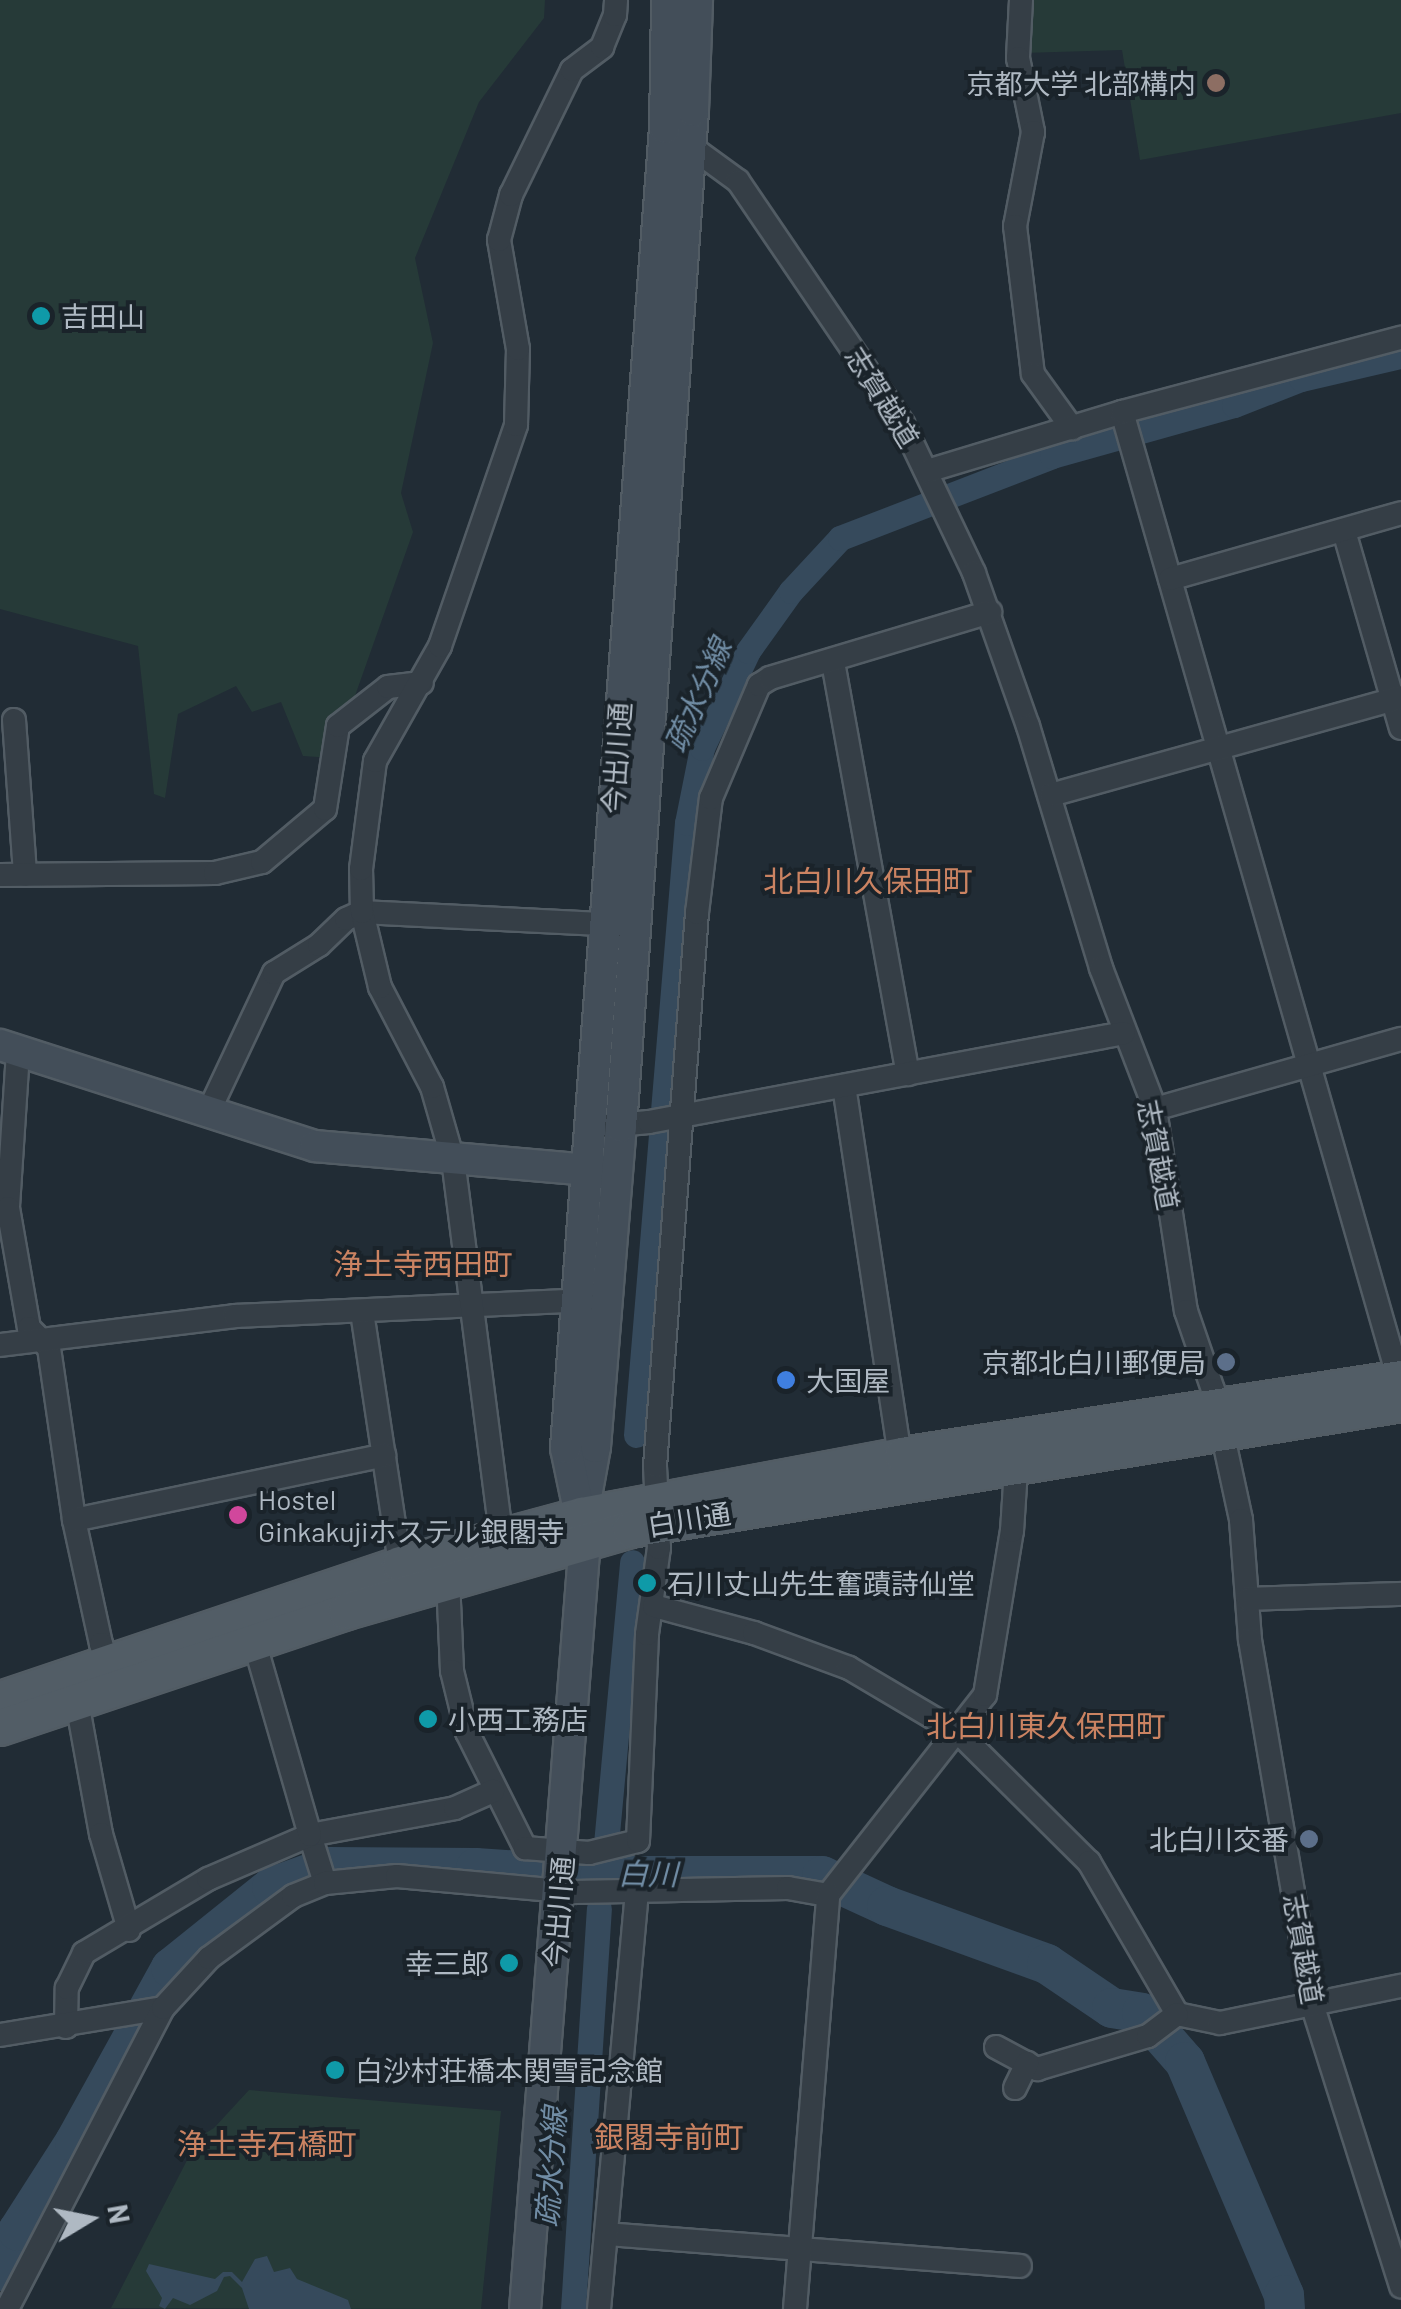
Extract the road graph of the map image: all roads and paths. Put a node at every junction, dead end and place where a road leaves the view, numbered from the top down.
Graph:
1 (616, 0) edge
2 (667, 0) edge
3 (697, 0) edge
4 (1021, 0) edge
5 (665, 128) junction
6 (690, 146) junction
7 (1401, 338) edge
8 (1122, 412) junction
9 (1072, 428) junction
10 (928, 471) junction
11 (1401, 514) edge
12 (1344, 530) junction
13 (1170, 579) junction
14 (990, 612) junction
15 (833, 662) junction
16 (422, 683) junction
17 (1397, 699) edge
18 (14, 720) dead end
19 (1401, 728) edge
20 (1218, 749) junction
21 (1052, 795) junction
22 (0, 875) edge
23 (25, 876) junction
24 (362, 912) junction
25 (619, 925) junction
26 (1124, 1033) junction
27 (1401, 1039) edge
28 (9, 1049) edge
29 (1307, 1066) junction
30 (908, 1074) junction
31 (844, 1086) junction
32 (1156, 1109) junction
33 (208, 1113) junction
34 (671, 1118) junction
35 (589, 1125) junction
36 (621, 1127) junction
37 (5, 1132) edge
38 (454, 1160) junction
39 (601, 1171) junction
40 (591, 1300) junction
41 (474, 1306) junction
42 (362, 1312) junction
43 (40, 1338) junction
44 (0, 1345) edge
45 (1400, 1387) edge
46 (1220, 1419) junction
47 (1017, 1451) junction
48 (384, 1455) junction
49 (902, 1470) junction
50 (656, 1496) junction
51 (74, 1520) junction
52 (583, 1527) junction
53 (502, 1534) junction
54 (400, 1564) junction
55 (448, 1579) junction
56 (1401, 1594) edge
57 (1248, 1599) junction
58 (654, 1606) junction
59 (251, 1630) junction
60 (114, 1676) junction
61 (0, 1700) edge
62 (76, 1702) junction
63 (0, 1727) edge
64 (959, 1732) junction
65 (494, 1791) junction
66 (310, 1836) junction
67 (561, 1871) junction
68 (324, 1882) junction
69 (835, 1885) junction
70 (636, 1890) junction
71 (129, 1930) junction
72 (1401, 1986) edge
73 (1313, 2006) junction
74 (150, 2011) junction
75 (1173, 2017) junction
76 (66, 2027) junction
77 (0, 2035) edge
78 (996, 2047) dead end
79 (1027, 2063) junction
80 (1014, 2088) dead end
81 (606, 2234) junction
82 (802, 2246) junction
83 (1020, 2266) dead end
84 (1401, 2286) edge
85 (7, 2309) edge
86 (525, 2309) edge
87 (599, 2309) edge
88 (796, 2309) edge

1 - 16 street
2 - 5 main road, 今出川通
3 - 6 main road, 今出川通
4 - 9 street
5 - 6 street, 志賀越道
5 - 25 main road, 今出川通
6 - 10 street, 志賀越道
6 - 25 main road, 今出川通
7 - 8 street
8 - 9 street
8 - 13 street
9 - 10 street
10 - 14 street, 志賀越道
11 - 12 street
12 - 13 street
12 - 17 street
13 - 20 street
14 - 15 street
14 - 21 street, 志賀越道
15 - 30 street
15 - 34 street
16 - 23 street
16 - 24 street
17 - 19 street
17 - 20 street
18 - 23 street
20 - 21 street
20 - 29 street
21 - 26 street, 志賀越道
22 - 23 street
24 - 25 street
24 - 33 street
24 - 38 street
25 - 35 main road, 今出川通
25 - 36 main road, 今出川通
26 - 30 street
26 - 32 street, 志賀越道
27 - 29 street
28 - 33 main road
28 - 37 street
29 - 32 street
29 - 45 street
30 - 31 street
31 - 34 street
31 - 49 street
32 - 46 street, 志賀越道
33 - 38 main road
34 - 36 street
34 - 50 street
35 - 36 street
35 - 39 main road, 今出川通
36 - 39 main road, 今出川通
37 - 43 street
38 - 39 main road
38 - 41 street
39 - 40 main road, 今出川通
40 - 41 street
40 - 52 main road, 今出川通
41 - 42 street
41 - 53 street
42 - 43 street
42 - 48 street
43 - 44 street
43 - 51 street
45 - 46 main road, 白川通
46 - 47 main road, 白川通
46 - 57 street, 志賀越道
47 - 49 main road, 白川通
47 - 64 street
48 - 51 street
48 - 54 street
49 - 50 main road, 白川通
50 - 52 main road, 白川通
50 - 58 street
51 - 60 street
52 - 53 main road, 白川通
52 - 55 main road, 白川通
52 - 67 main road, 今出川通
53 - 54 main road, 白川通
54 - 59 main road, 白川通
55 - 59 main road, 白川通
55 - 65 street
56 - 57 street
57 - 73 street, 志賀越道
58 - 64 street
58 - 67 street
59 - 60 main road, 白川通
59 - 66 street
60 - 61 main road, 白川通
60 - 62 main road, 白川通
62 - 63 main road, 白川通
62 - 71 street
64 - 69 street
64 - 75 street
65 - 66 street
65 - 67 street
66 - 68 street
66 - 71 street
67 - 68 street
67 - 70 street
67 - 86 main road, 今出川通
68 - 74 street
69 - 70 street
69 - 82 street
70 - 81 street
71 - 76 street
72 - 73 street
73 - 75 street
73 - 84 street, 志賀越道
74 - 76 street
74 - 85 street
75 - 79 street
76 - 77 street
78 - 79 street
79 - 80 street
81 - 82 street
81 - 87 street
82 - 83 street
82 - 88 street

